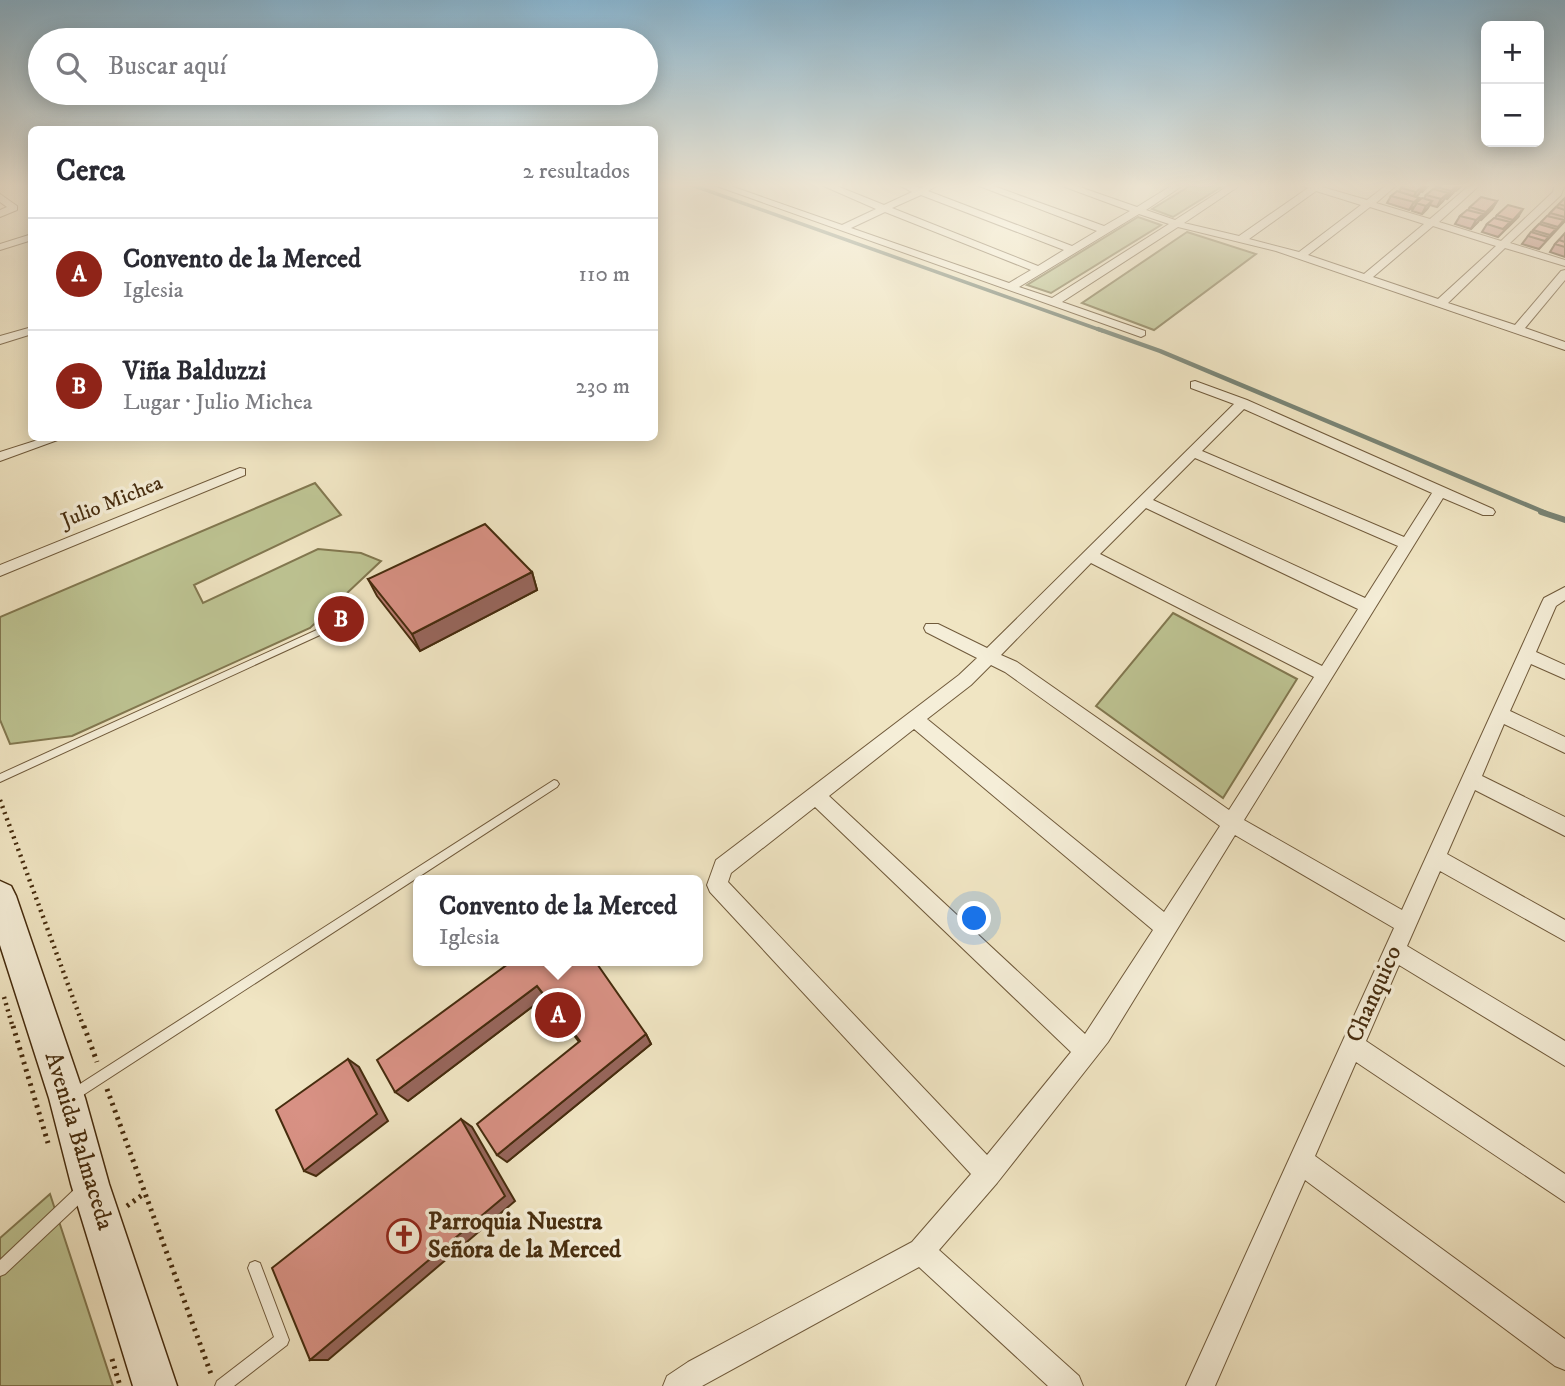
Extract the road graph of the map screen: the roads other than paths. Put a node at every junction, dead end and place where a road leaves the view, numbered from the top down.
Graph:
1 (900, 249) edge
2 (985, 249) edge
3 (1070, 249) edge
4 (1137, 249) edge
5 (1276, 249) edge
6 (1311, 249) edge
7 (1400, 249) edge
8 (1497, 249) edge
9 (1518, 249) edge
10 (1073, 250) joint
11 (1301, 256) junction
12 (1565, 263) edge
13 (1039, 270) junction
14 (1565, 273) edge
15 (1365, 279) junction
16 (1010, 287) junction
17 (1054, 302) junction
18 (1440, 304) junction
19 (1517, 330) junction
20 (28, 331) edge
21 (1141, 333) dead end
22 (0, 340) edge
23 (1565, 346) edge
24 (1195, 385) dead end
25 (1242, 402) junction
26 (47, 441) edge
27 (1194, 453) junction
28 (0, 457) edge
29 (240, 472) dead end
30 (1440, 491) junction
31 (1145, 502) junction
32 (1488, 512) dead end
33 (1407, 544) junction
34 (1090, 556) junction
35 (0, 571) edge
36 (1560, 601) edge
37 (1368, 607) junction
38 (354, 616) dead end
39 (932, 628) dead end
40 (991, 655) junction
41 (1527, 655) junction
42 (1565, 672) edge
43 (1325, 675) junction
44 (1500, 714) junction
45 (914, 719) junction
46 (1565, 745) edge
47 (0, 778) edge
48 (1471, 779) junction
49 (554, 785) dead end
50 (815, 796) junction
51 (1233, 824) junction
52 (1565, 827) edge
53 (1435, 858) junction
54 (414, 875) edge
55 (413, 876) edge
56 (0, 896) edge
57 (1406, 924) junction
58 (1167, 928) junction
59 (1565, 930) edge
60 (1394, 950) junction
61 (1351, 1045) junction
62 (1087, 1051) junction
63 (1565, 1054) edge
64 (67, 1098) junction
65 (1299, 1160) junction
66 (988, 1174) junction
67 (90, 1184) junction
68 (1565, 1189) edge
69 (921, 1251) junction
70 (255, 1268) dead end
71 (0, 1269) edge
72 (1565, 1356) edge
73 (155, 1386) edge
74 (222, 1386) edge
75 (677, 1386) edge
76 (1069, 1386) edge
77 (1200, 1386) edge

1 - 16 street
2 - 13 street
3 - 10 street
4 - 17 street
5 - 11 street
6 - 11 street
7 - 15 street
8 - 18 street
9 - 12 street
10 - 13 street
11 - 15 street
13 - 16 street
14 - 19 street
15 - 18 street
16 - 17 street
17 - 21 street
18 - 19 street
19 - 23 street
20 - 22 street
24 - 25 street
25 - 27 street
25 - 30 street
26 - 28 street
27 - 31 street
27 - 33 street
29 - 35 street, Julio Michea
30 - 32 street
30 - 33 street
31 - 34 street
31 - 37 street
33 - 37 street
34 - 40 street
34 - 43 street
36 - 41 street, Chanquico
37 - 43 street
38 - 47 lane
39 - 40 street
40 - 45 street
40 - 51 street
41 - 42 street
41 - 44 street, Chanquico
43 - 51 street
44 - 46 street
44 - 48 street, Chanquico
45 - 50 street
45 - 58 street
48 - 52 street
48 - 53 street, Chanquico
49 - 54 lane
50 - 62 street
50 - 66 street
51 - 57 street
51 - 58 street
53 - 57 street, Chanquico
53 - 59 street
55 - 64 lane
56 - 64 main road, Avenida Balmaceda
57 - 60 street, Chanquico
58 - 62 street
60 - 61 street, Chanquico
60 - 63 street
61 - 65 street, Chanquico
61 - 68 street
62 - 66 street
64 - 67 main road, Avenida Balmaceda
65 - 72 street
65 - 77 street, Chanquico
66 - 69 street
67 - 71 lane
67 - 73 main road, Avenida Balmaceda
69 - 75 street
69 - 76 street
70 - 74 lane

